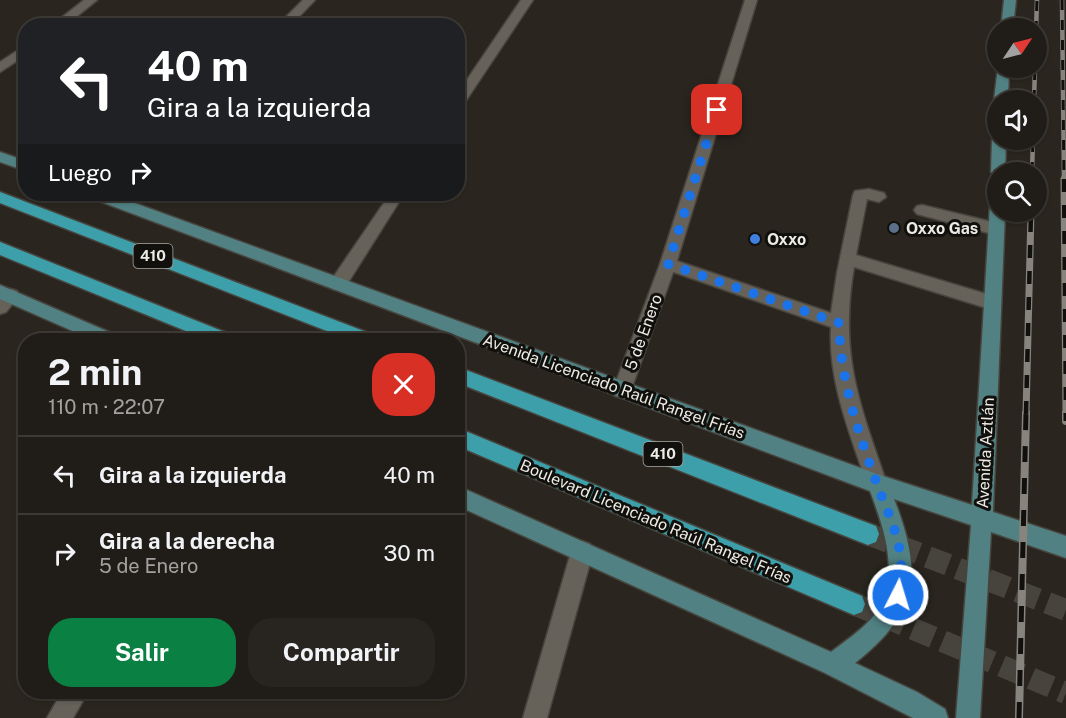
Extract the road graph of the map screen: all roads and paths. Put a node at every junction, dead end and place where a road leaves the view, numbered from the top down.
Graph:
1 (91, 0) edge
2 (309, 0) edge
3 (527, 0) edge
4 (752, 0) edge
5 (1011, 0) edge
6 (67, 18) edge
7 (291, 18) edge
8 (1008, 18) edge
9 (18, 55) edge
10 (0, 68) edge
11 (465, 92) edge
12 (0, 157) edge
13 (18, 163) edge
14 (0, 197) edge
15 (879, 197) dead end
16 (121, 201) edge
17 (392, 201) edge
18 (922, 210) dead end
19 (996, 222) edge
20 (996, 230) junction
21 (0, 248) edge
22 (848, 259) junction
23 (668, 264) junction
24 (338, 284) junction
25 (4, 298) edge
26 (993, 303) junction
27 (839, 323) junction
28 (92, 333) edge
29 (209, 333) edge
30 (350, 333) edge
31 (465, 378) edge
32 (622, 390) junction
33 (465, 440) edge
34 (877, 484) junction
35 (465, 499) edge
36 (981, 517) junction
37 (868, 534) tunnel mouth
38 (1066, 547) edge
39 (582, 552) junction
40 (854, 604) tunnel mouth
41 (833, 665) junction
42 (71, 699) edge
43 (59, 718) edge
44 (535, 718) edge
45 (936, 718) edge
46 (968, 718) edge

1 - 6 street
2 - 7 street
3 - 11 street
4 - 23 street, 5 de Enero
5 - 8 street
9 - 10 street
12 - 13 street
14 - 30 main road, 410
15 - 22 street
16 - 24 street, Avenida Licenciado Raúl Rangel Frías
17 - 24 street
18 - 20 street
19 - 20 street, Avenida Aztlán
20 - 26 street, Avenida Aztlán
21 - 29 main road
22 - 26 street
22 - 27 street
23 - 27 street
23 - 32 street, 5 de Enero
24 - 32 street, Avenida Licenciado Raúl Rangel Frías
25 - 28 street
26 - 36 street, Avenida Aztlán
27 - 34 street
31 - 37 main road, 410
32 - 34 street, Avenida Licenciado Raúl Rangel Frías
33 - 40 main road, Boulevard Licenciado Raúl Rangel Frías
34 - 36 street, Avenida Licenciado Raúl Rangel Frías
34 - 41 street
35 - 39 street
36 - 38 street, Avenida Licenciado Raúl Rangel Frías
36 - 46 street, Avenida Aztlán
39 - 41 street
39 - 44 street
41 - 45 street
42 - 43 street

